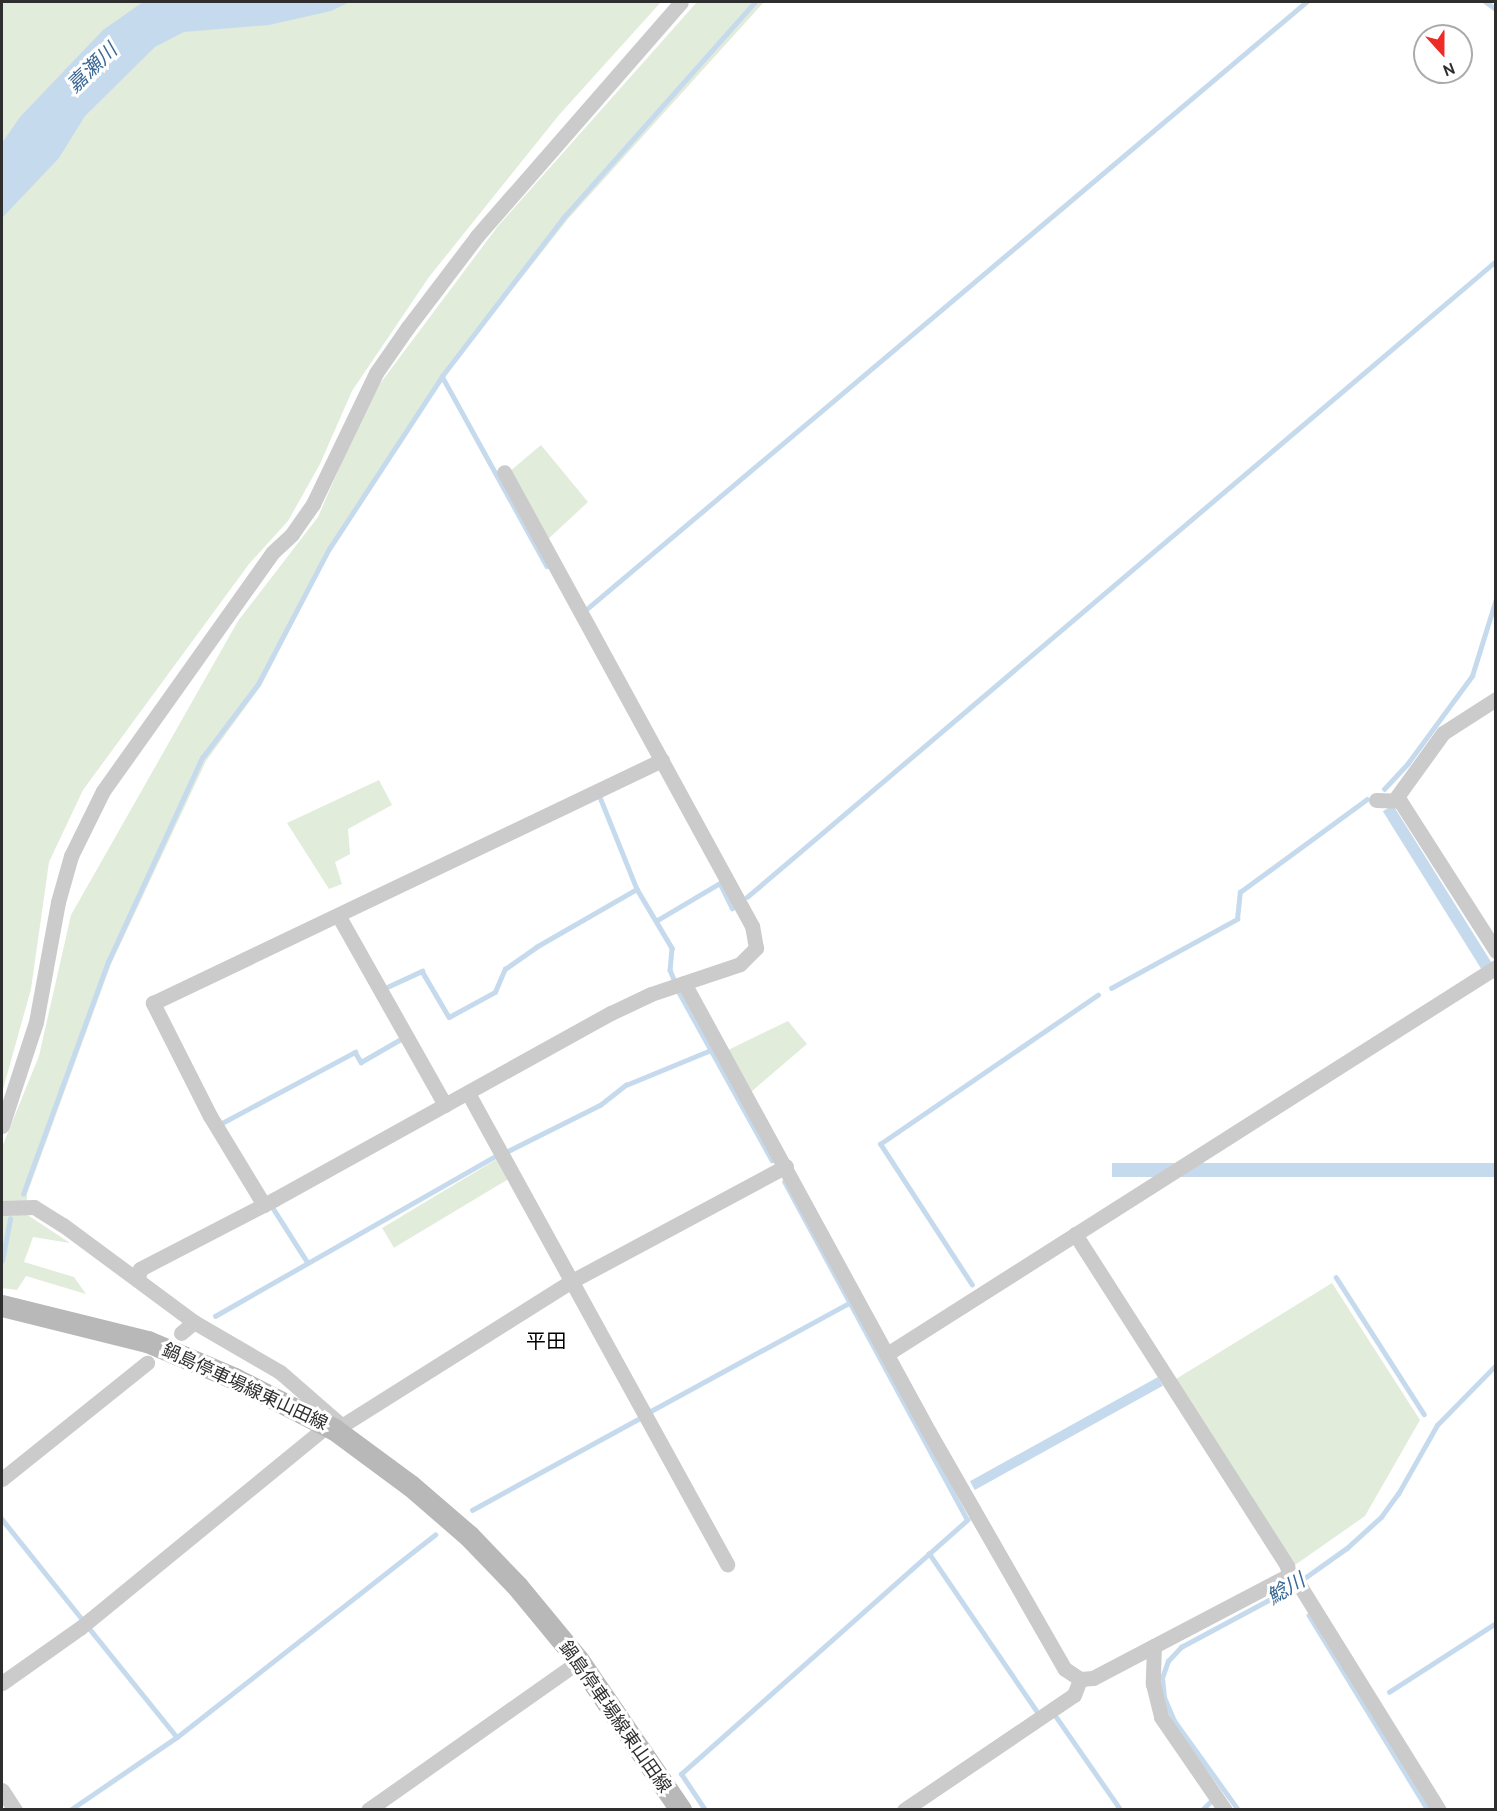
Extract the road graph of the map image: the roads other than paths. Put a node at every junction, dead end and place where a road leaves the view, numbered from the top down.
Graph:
1 (681, 2) edge
2 (504, 472) dead end
3 (1496, 699) edge
4 (655, 763) junction
5 (1396, 798) junction
6 (1376, 800) dead end
7 (338, 915) junction
8 (1496, 951) edge
9 (1489, 971) edge
10 (678, 985) junction
11 (468, 1093) junction
12 (445, 1105) junction
13 (2, 1126) edge
14 (786, 1166) junction
15 (264, 1205) junction
16 (2, 1208) edge
17 (1075, 1234) junction
18 (138, 1279) junction
19 (570, 1282) junction
20 (2, 1306) edge
21 (194, 1322) junction
22 (181, 1333) dead end
23 (886, 1354) junction
24 (147, 1363) dead end
25 (335, 1427) junction
26 (2, 1479) edge
27 (727, 1564) dead end
28 (1292, 1576) junction
29 (1154, 1646) junction
30 (579, 1661) junction
31 (1080, 1679) junction
32 (2, 1683) edge
33 (2, 1790) edge
34 (1219, 1801) edge
35 (15, 1809) edge
36 (368, 1809) edge
37 (681, 1809) edge
38 (904, 1809) edge
39 (1438, 1809) edge

1 - 13 street
2 - 4 street
3 - 5 street
4 - 7 street
4 - 10 street
5 - 6 street
5 - 8 street
7 - 12 street
7 - 15 street
9 - 17 street
10 - 11 street
10 - 14 street
11 - 12 street
11 - 19 street
12 - 15 street
14 - 19 street
14 - 23 street
15 - 18 street
16 - 18 street
17 - 23 street
17 - 28 street
18 - 21 street
19 - 25 street
19 - 27 street
20 - 25 main road, 鍋島停車場線東山田線
21 - 22 street
21 - 25 street
23 - 31 street
24 - 26 street
25 - 30 main road, 鍋島停車場線東山田線
25 - 32 street
28 - 29 street
28 - 39 street
29 - 31 street
29 - 34 street
30 - 36 street
30 - 37 main road, 鍋島停車場線東山田線
31 - 38 street
33 - 35 street

